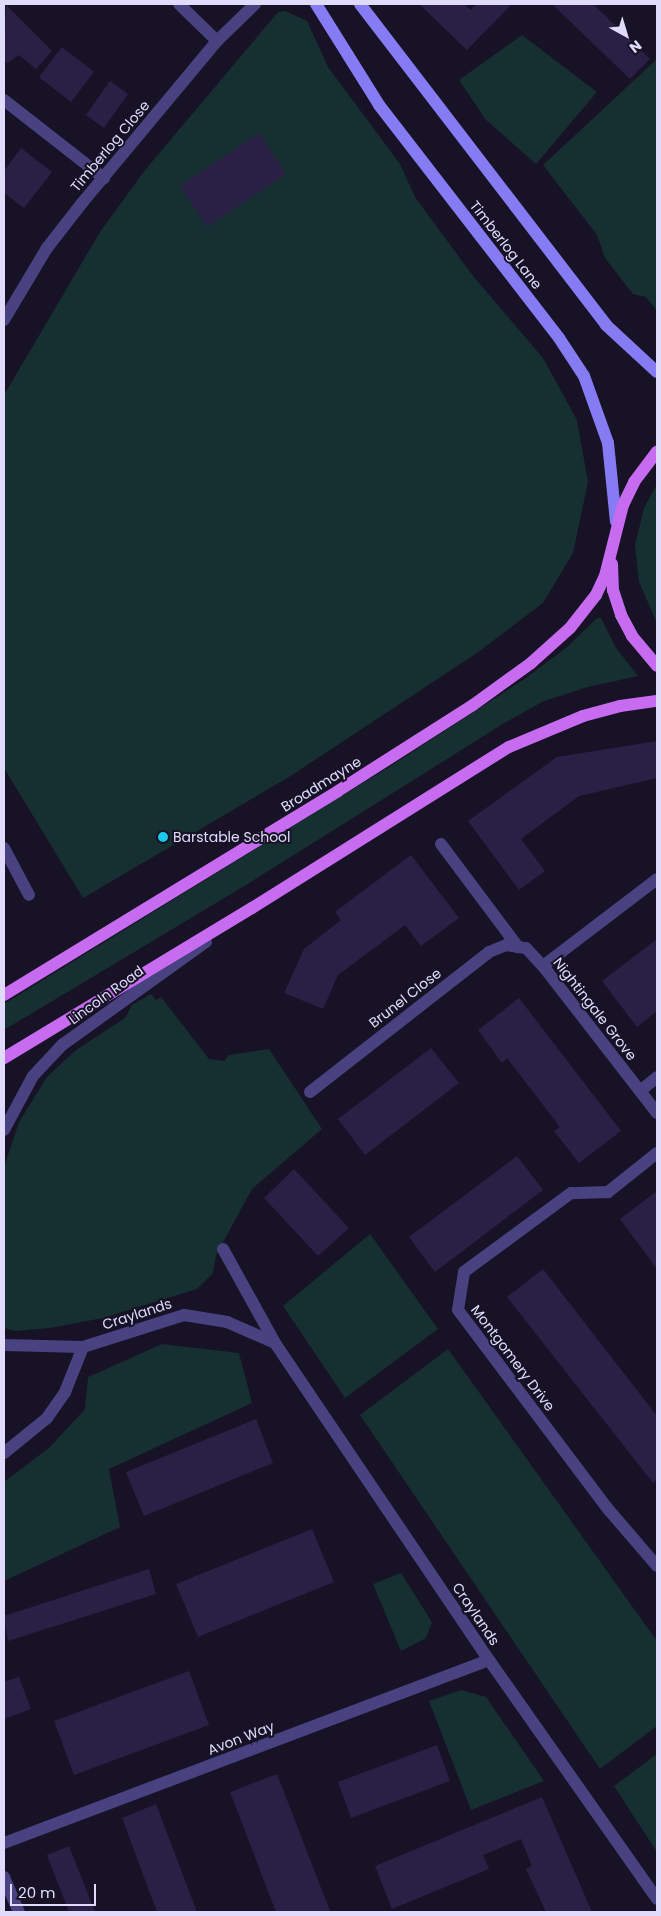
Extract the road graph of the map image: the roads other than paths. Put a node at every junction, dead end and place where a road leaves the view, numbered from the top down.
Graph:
1 (179, 4) edge
2 (255, 4) edge
3 (316, 4) edge
4 (360, 4) edge
5 (217, 42) junction
6 (4, 100) edge
7 (104, 178) junction
8 (4, 320) edge
9 (657, 372) edge
10 (657, 452) edge
11 (616, 527) junction
12 (611, 554) junction
13 (657, 666) edge
14 (657, 701) edge
15 (441, 844) dead end
16 (4, 848) edge
17 (657, 879) edge
18 (29, 895) dead end
19 (252, 908) junction
20 (522, 948) junction
21 (543, 966) junction
22 (4, 995) edge
23 (4, 1058) edge
24 (657, 1077) edge
25 (640, 1090) junction
26 (310, 1092) dead end
27 (657, 1113) edge
28 (4, 1130) edge
29 (657, 1153) edge
30 (223, 1249) dead end
31 (275, 1343) junction
32 (4, 1345) edge
33 (83, 1347) junction
34 (4, 1453) edge
35 (652, 1550) edge
36 (657, 1566) edge
37 (489, 1660) junction
38 (4, 1843) edge
39 (4, 1877) edge
40 (657, 1899) edge
41 (19, 1912) edge

1 - 5 street
2 - 5 street, Timberlog Close
3 - 11 main road, Timberlog Lane
4 - 9 main road
5 - 7 street, Timberlog Close
6 - 7 street
7 - 8 street, Timberlog Close
10 - 11 main road, Broadmayne
11 - 12 main road, Broadmayne
12 - 13 main road, Broadmayne
12 - 22 main road, Broadmayne
14 - 19 main road
15 - 20 street, Nightingale Grove
16 - 18 street
17 - 21 street
19 - 23 main road
19 - 28 street, Lincoln Road
20 - 21 street, Nightingale Grove
20 - 26 street, Brunel Close
21 - 25 street, Nightingale Grove
24 - 25 street
25 - 27 street, Nightingale Grove
29 - 35 street, Montgomery Drive
30 - 31 street, Craylands
31 - 33 street, Craylands
31 - 37 street, Craylands
32 - 33 street, Craylands
33 - 34 street
35 - 36 street, Montgomery Drive
37 - 38 street, Avon Way
37 - 40 street, Craylands
39 - 41 street

